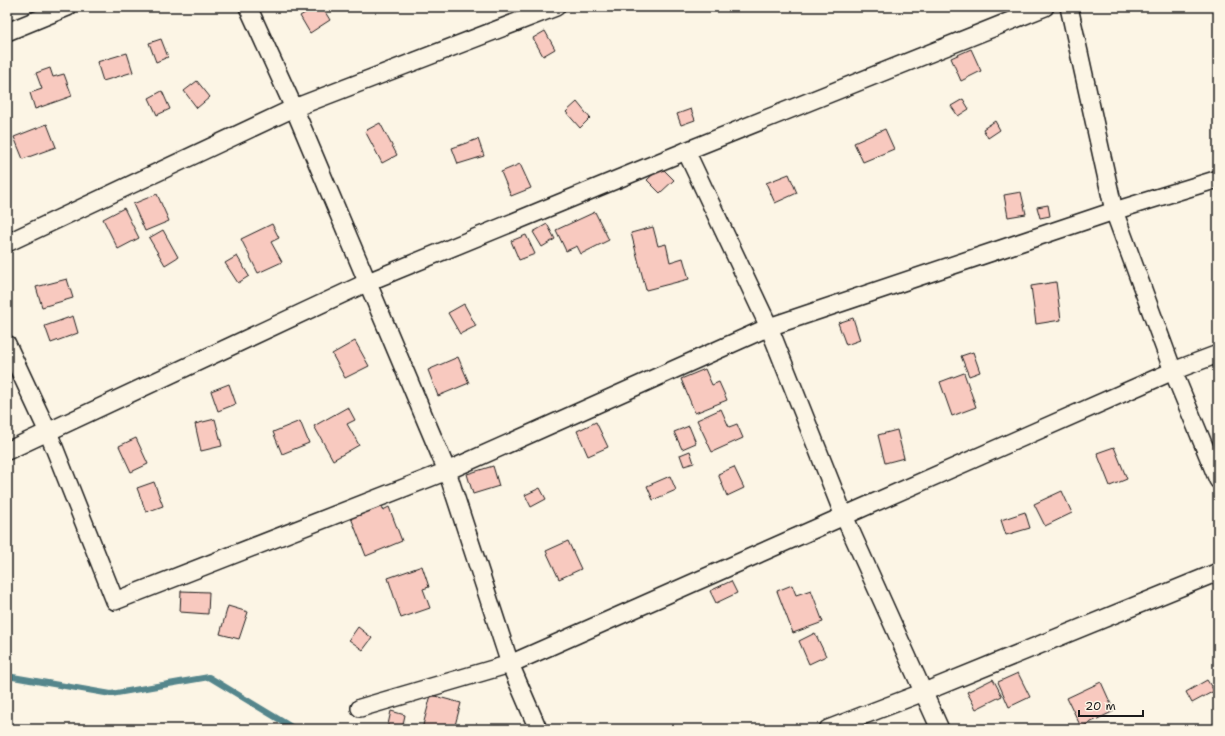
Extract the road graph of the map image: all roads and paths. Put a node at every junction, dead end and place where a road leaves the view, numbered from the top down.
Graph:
1 (68, 7) edge
2 (248, 7) edge
3 (556, 7) edge
4 (1046, 7) edge
5 (1069, 7) edge
6 (7, 32) edge
7 (294, 108) junction
8 (686, 151) junction
9 (1218, 179) edge
10 (1114, 211) junction
11 (7, 243) edge
12 (368, 282) junction
13 (769, 327) junction
14 (7, 344) edge
15 (1218, 354) edge
16 (1173, 371) junction
17 (48, 432) junction
18 (7, 451) edge
19 (447, 471) junction
20 (1218, 480) edge
21 (844, 516) junction
22 (1218, 572) edge
23 (510, 664) junction
24 (924, 692) junction
25 (360, 708) dead end
26 (538, 729) edge
27 (828, 729) edge
28 (940, 729) edge

1 - 6 street
2 - 7 street
3 - 7 street
4 - 8 street
5 - 10 street
7 - 11 street
7 - 12 street
8 - 12 street
8 - 13 street
9 - 10 street
10 - 13 street
10 - 16 street
12 - 17 street
12 - 19 street
13 - 19 street
13 - 21 street
14 - 17 street
15 - 16 street
16 - 20 street
16 - 21 street
17 - 18 street
17 - 19 street
19 - 23 street
21 - 23 street
21 - 24 street
22 - 24 street
23 - 25 street
23 - 26 street
24 - 27 street
24 - 28 street

